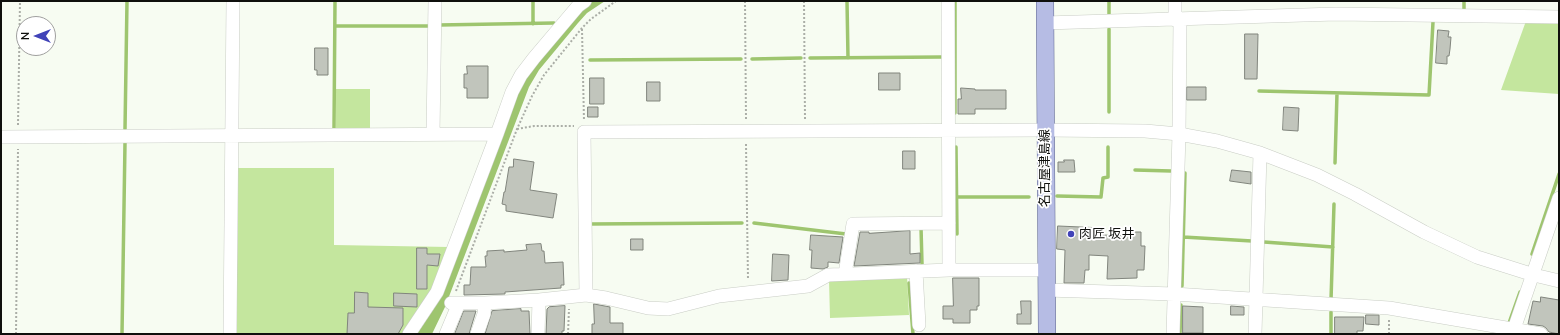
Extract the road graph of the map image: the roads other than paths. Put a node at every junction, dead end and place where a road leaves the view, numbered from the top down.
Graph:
1 (233, 1) edge
2 (435, 1) edge
3 (584, 1) edge
4 (948, 1) edge
5 (1045, 1) edge
6 (1175, 1) edge
7 (1337, 7) edge
8 (1559, 17) edge
9 (1177, 20) junction
10 (1045, 23) junction
11 (1045, 130) junction
12 (949, 131) junction
13 (433, 134) junction
14 (497, 134) junction
15 (1179, 134) junction
16 (231, 136) junction
17 (1, 137) edge
18 (1260, 153) junction
19 (1559, 198) edge
20 (949, 223) junction
21 (949, 270) junction
22 (1046, 270) junction
23 (916, 271) junction
24 (845, 274) junction
25 (1534, 275) junction
26 (1559, 281) edge
27 (1046, 290) junction
28 (1174, 294) junction
29 (586, 295) junction
30 (539, 300) junction
31 (1256, 300) junction
32 (485, 303) junction
33 (919, 325) dead end
34 (1514, 332) edge
35 (230, 334) edge
36 (409, 334) edge
37 (446, 334) edge
38 (477, 334) edge
39 (538, 334) edge
40 (1047, 334) edge
41 (1173, 334) edge
42 (1255, 334) edge
43 (1541, 334) edge

1 - 16 street
2 - 13 street
3 - 14 street
4 - 12 street
5 - 10 main road, 名古屋津島線
6 - 9 street
7 - 8 street
7 - 9 street
9 - 10 street
9 - 15 street
10 - 11 main road, 名古屋津島線
11 - 12 street
11 - 15 street
11 - 22 main road, 名古屋津島線
12 - 20 street
12 - 29 street
13 - 14 street
13 - 16 street
14 - 36 street
15 - 18 street
15 - 28 street
16 - 17 street
16 - 35 street
18 - 25 street
18 - 31 street
19 - 25 street
20 - 21 street
20 - 24 street
21 - 22 street
21 - 23 street
22 - 27 main road, 名古屋津島線
23 - 24 street
23 - 33 street
24 - 29 street
25 - 26 street
25 - 34 street
27 - 28 street
27 - 40 main road, 名古屋津島線
28 - 31 street
28 - 41 street
29 - 30 street
30 - 32 street
30 - 39 street
31 - 34 street
31 - 42 street
32 - 37 street
32 - 38 street
34 - 43 street

